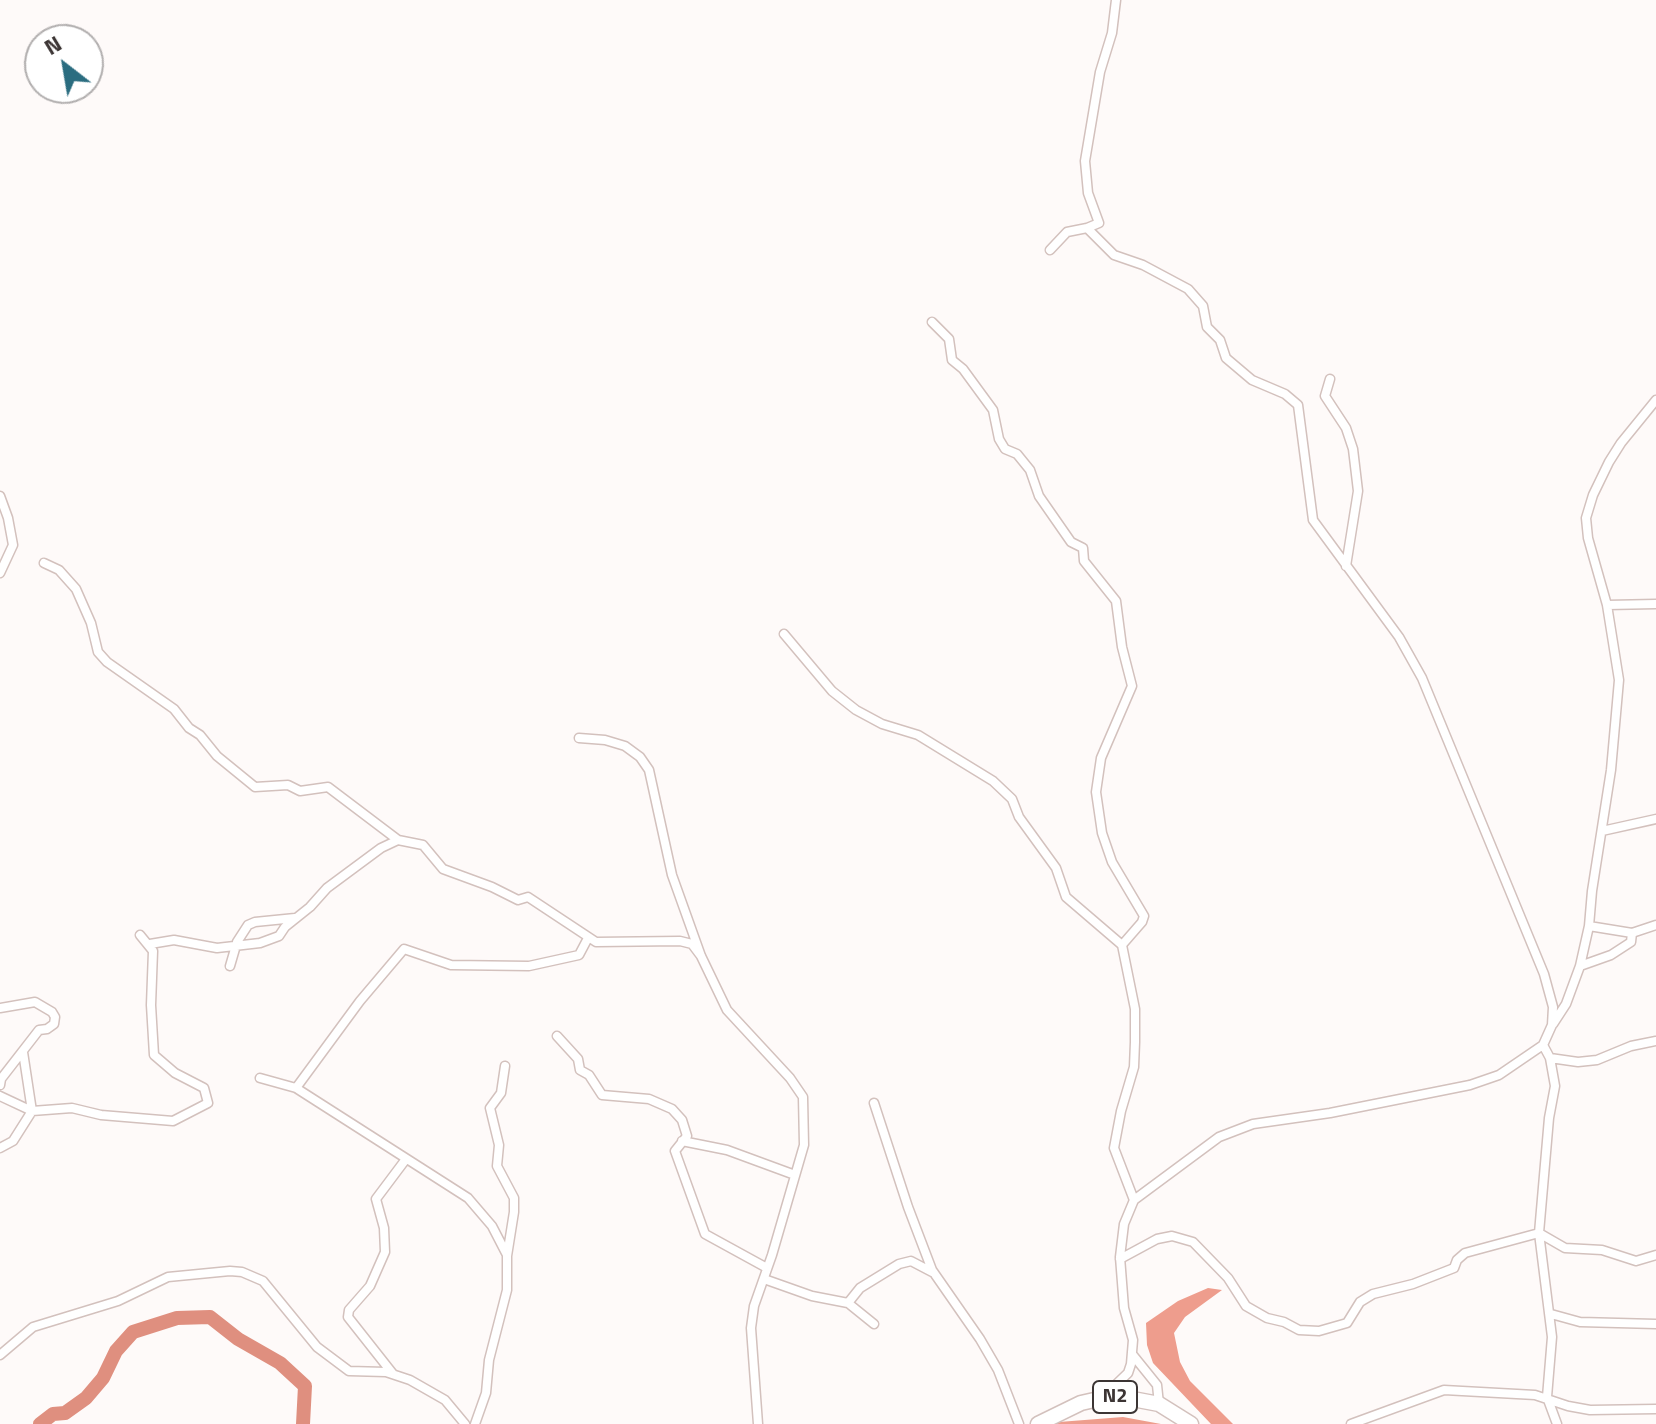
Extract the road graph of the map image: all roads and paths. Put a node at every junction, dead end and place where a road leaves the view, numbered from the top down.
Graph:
1 (1116, 0) edge
2 (1087, 228) junction
3 (1050, 250) dead end
4 (932, 322) dead end
5 (1330, 379) dead end
6 (1656, 400) edge
7 (0, 496) edge
8 (44, 563) dead end
9 (1346, 566) junction
10 (0, 573) edge
11 (1656, 604) edge
12 (1607, 605) junction
13 (784, 634) dead end
14 (579, 738) dead end
15 (1656, 819) edge
16 (1602, 831) junction
17 (398, 840) junction
18 (296, 918) junction
19 (1656, 925) edge
20 (1589, 926) junction
21 (1632, 933) junction
22 (140, 935) dead end
23 (588, 938) junction
24 (150, 944) junction
25 (1122, 945) junction
26 (235, 946) junction
27 (701, 956) junction
28 (230, 966) dead end
29 (1580, 966) junction
30 (0, 1008) edge
31 (1552, 1025) junction
32 (557, 1036) dead end
33 (1656, 1041) edge
34 (1543, 1045) junction
35 (23, 1052) junction
36 (1550, 1058) junction
37 (505, 1066) dead end
38 (260, 1078) dead end
39 (0, 1085) edge
40 (296, 1088) junction
41 (0, 1096) edge
42 (874, 1103) dead end
43 (32, 1111) junction
44 (682, 1141) junction
45 (0, 1148) edge
46 (406, 1159) junction
47 (795, 1175) junction
48 (1134, 1200) junction
49 (1539, 1233) junction
50 (1656, 1255) edge
51 (507, 1256) junction
52 (1120, 1259) junction
53 (767, 1268) junction
54 (933, 1272) junction
55 (764, 1279) junction
56 (848, 1303) junction
57 (1551, 1314) junction
58 (874, 1324) dead end
59 (1656, 1324) edge
60 (1132, 1354) junction
61 (0, 1355) edge
62 (394, 1375) junction
63 (1547, 1397) junction
64 (1103, 1398) junction
65 (1159, 1404) junction
66 (1656, 1409) edge
67 (465, 1424) edge
68 (475, 1424) edge
69 (758, 1424) edge
70 (1019, 1424) edge
71 (1038, 1424) edge
72 (1191, 1424) edge
73 (1351, 1424) edge
74 (1557, 1424) edge

1 - 2 street
2 - 3 street
2 - 9 street
4 - 25 street
5 - 9 street
6 - 12 street
7 - 10 street
8 - 17 street
9 - 31 street
11 - 12 street
12 - 16 street
13 - 25 street
14 - 27 street
15 - 16 street
16 - 20 street
17 - 18 street
17 - 23 street
18 - 26 street
18 - 26 street
19 - 21 street
20 - 21 street
20 - 29 street
21 - 29 street
22 - 24 street
23 - 27 street
23 - 40 street
24 - 26 street
24 - 43 street
25 - 48 street
26 - 28 street
27 - 47 street
29 - 31 street
30 - 35 street
31 - 34 street
32 - 44 street
33 - 36 street
34 - 36 street
34 - 48 street
35 - 39 street
35 - 43 street
36 - 49 street
37 - 51 street
38 - 40 street
40 - 46 street
41 - 43 street
42 - 54 street
43 - 45 street
44 - 47 street
44 - 53 street
46 - 51 street
46 - 62 street
47 - 53 street
48 - 52 street
49 - 50 street
49 - 52 street
49 - 57 street
51 - 68 street
52 - 60 street
53 - 55 street
54 - 56 street
54 - 70 street
55 - 56 street
55 - 69 street
56 - 58 street
57 - 59 street
57 - 63 street
60 - 64 street
60 - 65 street
61 - 62 street
62 - 67 street
63 - 66 street
63 - 73 street
63 - 74 street
64 - 65 highway, N2
64 - 71 highway, N2
65 - 72 highway, N2

